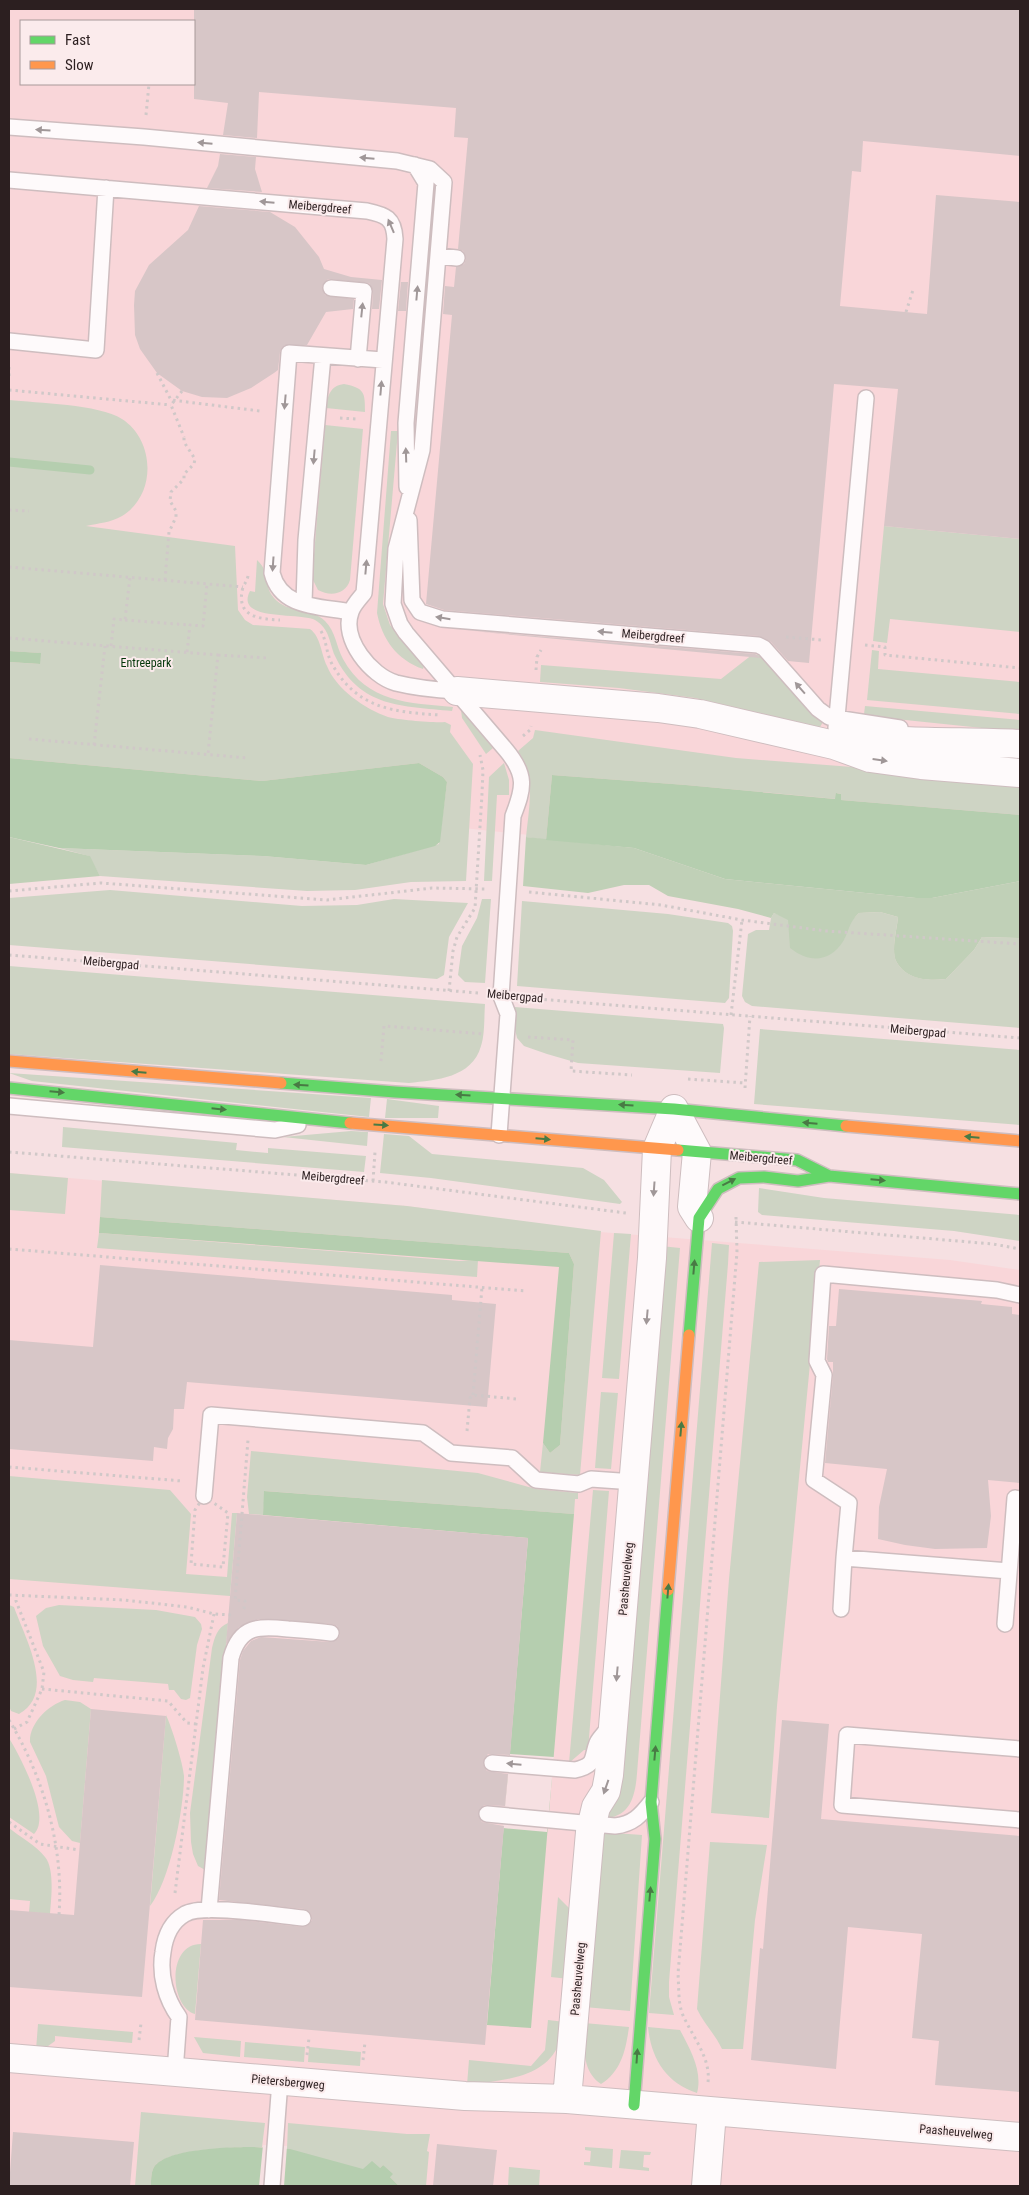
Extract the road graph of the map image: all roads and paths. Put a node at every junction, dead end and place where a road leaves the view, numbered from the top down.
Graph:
1 (9, 127) edge
2 (414, 165) junction
3 (9, 180) edge
4 (106, 188) junction
5 (439, 256) junction
6 (457, 258) dead end
7 (331, 288) dead end
8 (913, 290) dead end
9 (906, 312) dead end
10 (9, 341) edge
11 (322, 356) junction
12 (358, 359) junction
13 (383, 360) junction
14 (157, 373) dead end
15 (9, 390) edge
16 (182, 391) dead end
17 (866, 398) dead end
18 (172, 405) junction
19 (260, 410) junction
20 (284, 412) junction
21 (318, 416) junction
22 (259, 420) dead end
23 (378, 421) junction
24 (408, 504) junction
25 (9, 510) edge
26 (29, 511) dead end
27 (9, 567) edge
28 (248, 570) dead end
29 (130, 577) junction
30 (165, 580) junction
31 (207, 584) junction
32 (304, 603) junction
33 (351, 612) junction
34 (125, 620) junction
35 (190, 625) junction
36 (9, 638) edge
37 (105, 646) junction
38 (111, 646) junction
39 (186, 652) junction
40 (218, 655) junction
41 (885, 655) dead end
42 (268, 658) dead end
43 (1020, 668) edge
44 (457, 691) junction
45 (835, 732) junction
46 (29, 739) dead end
47 (1020, 744) edge
48 (94, 745) junction
49 (474, 748) dead end
50 (208, 754) junction
51 (248, 758) dead end
52 (1020, 773) edge
53 (742, 920) dead end
54 (9, 955) edge
55 (449, 991) junction
56 (501, 996) junction
57 (731, 1015) junction
58 (750, 1016) junction
59 (1020, 1038) edge
60 (9, 1061) edge
61 (9, 1088) edge
62 (501, 1097) junction
63 (9, 1106) edge
64 (674, 1109) junction
65 (742, 1117) junction
66 (322, 1119) junction
67 (499, 1135) junction
68 (1020, 1141) edge
69 (657, 1148) junction
70 (9, 1152) edge
71 (697, 1152) junction
72 (829, 1176) junction
73 (1020, 1194) edge
74 (655, 1216) junction
75 (699, 1218) junction
76 (9, 1249) edge
77 (1020, 1249) edge
78 (482, 1287) junction
79 (526, 1291) dead end
80 (1020, 1295) edge
81 (473, 1395) junction
82 (517, 1399) dead end
83 (249, 1419) junction
84 (466, 1454) junction
85 (9, 1467) edge
86 (634, 1482) junction
87 (205, 1490) junction
88 (1020, 1499) edge
89 (844, 1558) junction
90 (1009, 1571) junction
91 (9, 1595) edge
92 (16, 1596) junction
93 (841, 1609) dead end
94 (244, 1617) dead end
95 (1005, 1624) dead end
96 (331, 1632) dead end
97 (42, 1689) junction
98 (9, 1720) edge
99 (613, 1722) junction
100 (197, 1724) junction
101 (14, 1729) junction
102 (1020, 1749) edge
103 (492, 1762) dead end
104 (651, 1802) junction
105 (487, 1814) dead end
106 (1020, 1820) edge
107 (9, 1822) edge
108 (592, 1823) junction
109 (56, 1848) junction
110 (79, 1850) dead end
111 (210, 1910) junction
112 (59, 1914) dead end
113 (303, 1918) dead end
114 (171, 1926) junction
115 (141, 2024) dead end
116 (309, 2038) dead end
117 (365, 2042) dead end
118 (139, 2046) dead end
119 (9, 2058) edge
120 (306, 2062) dead end
121 (363, 2067) dead end
122 (175, 2072) junction
123 (280, 2081) junction
124 (567, 2099) junction
125 (634, 2105) junction
126 (712, 2112) junction
127 (1020, 2137) edge
128 (272, 2186) edge
129 (706, 2186) edge

2 -> 1 lane, Meibergdreef
2 - 5 lane, Meibergdreef
24 -> 2 lane, Meibergdreef
3 - 4 lane, Meibergdreef
4 - 10 lane
13 -> 4 lane, Meibergdreef
5 - 6 lane
5 - 24 lane, Meibergdreef
12 -> 7 lane
8 - 9 path
11 - 12 lane
11 -> 20 lane
11 - 21 lane
12 - 13 lane
23 -> 13 lane, Meibergdreef
14 - 19 path
15 - 18 path
16 - 18 path, bridge
17 - 45 lane
18 - 30 path, bridge
19 - 20 path
19 - 22 path
20 -> 32 lane
21 - 23 path
21 -> 32 lane
33 -> 23 lane, Meibergdreef
24 - 44 lane, Meibergdreef
45 -> 24 lane, Meibergdreef
25 - 26 path
27 - 29 path
28 - 31 path
29 - 30 path
29 - 34 path
30 - 31 path
31 - 35 path
32 - 33 lane
33 - 44 lane, Meibergdreef
34 - 35 path
34 - 38 path
35 - 39 path
36 - 37 path
37 - 38 path
37 - 48 path
38 - 39 path
39 - 40 path
40 - 42 path
40 - 50 path
41 - 43 path
44 - 45 street, Meibergdreef
44 - 56 lane, Meibergdreef
45 - 47 street
45 -> 52 street, Meibergdreef
46 - 48 path
48 - 50 path
49 - 55 path
50 - 51 path
53 - 57 path
54 - 55 path, Meibergpad
55 - 56 path, Meibergpad
56 - 57 path, Meibergpad
56 - 62 lane, Meibergdreef
57 - 58 path, Meibergpad
58 - 59 path, Meibergpad
58 - 65 path
62 -> 60 main road
61 -> 66 main road, Meibergdreef
64 -> 62 main road
62 - 67 lane, Meibergdreef
63 - 66 lane
64 - 65 main road
64 - 69 street, Paasheuvelweg
64 - 71 street
68 -> 65 main road
66 -> 67 main road, Meibergdreef
67 -> 69 main road, Meibergdreef
69 - 71 main road, Meibergdreef
69 -> 74 street, Paasheuvelweg
70 - 74 path, Meibergdreef
71 - 72 main road, Meibergdreef
71 - 75 street
72 -> 73 main road, Meibergdreef
75 -> 72 main road
74 -> 86 street, Paasheuvelweg
104 -> 75 main road
76 - 78 path
77 - 126 path
78 - 79 path
78 - 81 path
80 - 89 lane
81 - 82 path
81 - 84 path
83 - 84 lane
83 - 87 lane
83 - 94 path
84 - 86 lane
85 - 87 path
86 -> 99 street, Paasheuvelweg
87 - 87 path
88 - 90 lane
89 - 90 lane
89 - 93 lane
90 - 95 lane
91 - 92 path
92 - 97 path
92 - 100 path
96 - 111 lane
97 - 100 path
97 - 101 path
98 - 101 path
99 -> 103 lane
99 -> 108 street, Paasheuvelweg
100 - 114 path
101 - 109 path
102 - 106 lane
104 - 108 lane
125 -> 104 main road
105 - 108 lane
107 - 109 path
108 - 124 street, Paasheuvelweg
109 - 110 path
109 - 112 path
111 - 113 lane
111 - 114 lane
114 - 122 lane
115 - 118 path
116 - 120 path, Pietersbergweg
117 - 121 path
119 - 122 street, Pietersbergweg
122 - 123 street, Pietersbergweg
123 - 124 street, Pietersbergweg
123 - 128 lane
124 - 125 street, Paasheuvelweg
125 - 126 street, Paasheuvelweg
126 - 127 street, Paasheuvelweg
126 - 129 street

